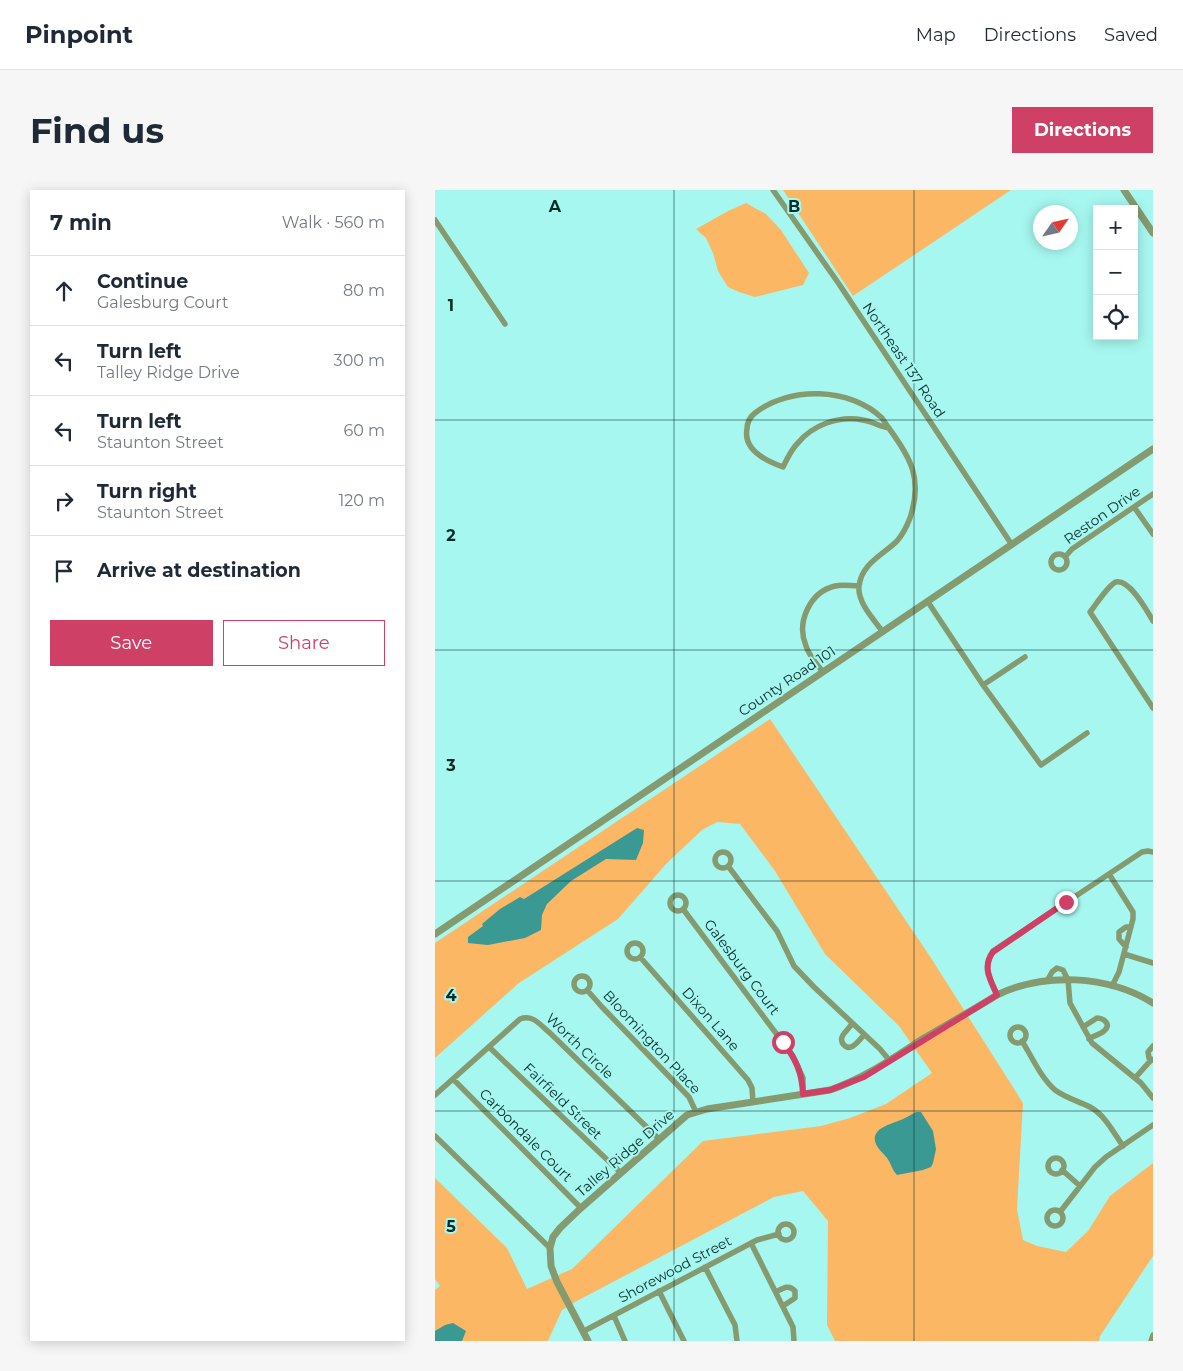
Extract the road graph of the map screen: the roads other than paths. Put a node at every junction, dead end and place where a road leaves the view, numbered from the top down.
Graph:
1 (773, 190) edge
2 (1124, 190) edge
3 (435, 220) edge
4 (1153, 233) edge
5 (505, 324) dead end
6 (889, 428) junction
7 (1153, 449) edge
8 (1153, 494) edge
9 (1134, 507) junction
10 (1153, 534) edge
11 (1012, 545) junction
12 (1065, 557) dead end
13 (859, 586) junction
14 (928, 602) junction
15 (1153, 621) edge
16 (883, 632) junction
17 (1025, 657) dead end
18 (823, 672) junction
19 (983, 685) junction
20 (1153, 708) edge
21 (1087, 733) dead end
22 (1153, 852) edge
23 (728, 866) dead end
24 (1109, 874) junction
25 (683, 910) dead end
26 (1131, 927) junction
27 (435, 934) edge
28 (1126, 947) junction
29 (1124, 954) junction
30 (640, 957) dead end
31 (1153, 964) edge
32 (1068, 980) junction
33 (1047, 981) junction
34 (1112, 986) junction
35 (587, 990) dead end
36 (997, 995) junction
37 (1153, 1003) edge
38 (852, 1023) junction
39 (1083, 1027) junction
40 (864, 1035) junction
41 (1089, 1039) junction
42 (1022, 1042) dead end
43 (1153, 1046) edge
44 (489, 1047) junction
45 (1152, 1060) edge
46 (890, 1061) junction
47 (1135, 1078) junction
48 (453, 1079) junction
49 (803, 1094) junction
50 (435, 1095) edge
51 (1153, 1098) edge
52 (753, 1102) junction
53 (696, 1112) junction
54 (1153, 1125) edge
55 (435, 1136) edge
56 (659, 1139) junction
57 (1123, 1146) junction
58 (1063, 1170) dead end
59 (621, 1173) junction
60 (1081, 1186) junction
61 (581, 1208) junction
62 (1060, 1212) dead end
63 (779, 1234) dead end
64 (751, 1243) junction
65 (550, 1248) junction
66 (705, 1267) junction
67 (659, 1291) junction
68 (776, 1292) junction
69 (783, 1306) junction
70 (614, 1316) junction
71 (584, 1331) junction
72 (1153, 1335) edge
73 (588, 1341) edge
74 (625, 1341) edge
75 (684, 1341) edge
76 (737, 1341) edge
77 (794, 1341) edge
78 (1151, 1341) edge

1 - 11 street, Northeast 137 Road
2 - 4 street
3 - 5 street
6 - 6 street
6 - 13 street
7 - 11 street, County Road 101
8 - 9 street, Reston Drive
9 - 10 street
9 - 12 street, Reston Drive
11 - 14 street, County Road 101
13 - 16 street
13 - 18 street
14 - 16 street, County Road 101
14 - 19 street
15 - 20 street
16 - 18 street, County Road 101
17 - 19 street
18 - 27 street, County Road 101
19 - 21 street
22 - 24 street
23 - 38 street
24 - 26 street
24 - 36 street
25 - 49 street, Galesburg Court
26 - 28 street
26 - 28 street
28 - 29 street
29 - 31 street
29 - 34 street
30 - 52 street, Dixon Lane
32 - 33 street, Talley Ridge Drive
32 - 33 street, Talley Ridge Drive
32 - 34 street, Talley Ridge Drive
32 - 39 street
33 - 36 street, Talley Ridge Drive
34 - 37 street, Talley Ridge Drive
35 - 53 street, Bloomington Place
36 - 46 street, Talley Ridge Drive
38 - 40 street
38 - 40 street
39 - 41 street
39 - 41 street
40 - 46 street
41 - 47 street
42 - 57 street
43 - 45 street
44 - 48 street, Worth Circle
44 - 56 street, Worth Circle
44 - 59 street, Fairfield Street
45 - 47 street
46 - 49 street, Talley Ridge Drive
47 - 51 street
48 - 50 street, Worth Circle
48 - 61 street, Carbondale Court
49 - 52 street, Talley Ridge Drive
52 - 53 street, Talley Ridge Drive
53 - 56 street, Talley Ridge Drive
54 - 57 street
55 - 65 street
56 - 59 street, Talley Ridge Drive
57 - 60 street
58 - 60 street
59 - 61 street, Talley Ridge Drive
60 - 62 street
61 - 65 street, Talley Ridge Drive
63 - 64 street, Shorewood Street
64 - 66 street, Shorewood Street
64 - 68 street
65 - 71 street
66 - 67 street, Shorewood Street
66 - 76 street
67 - 70 street, Shorewood Street
67 - 75 street
68 - 69 street
68 - 69 street
69 - 77 street
70 - 71 street, Shorewood Street
70 - 74 street
71 - 73 street
72 - 78 street

